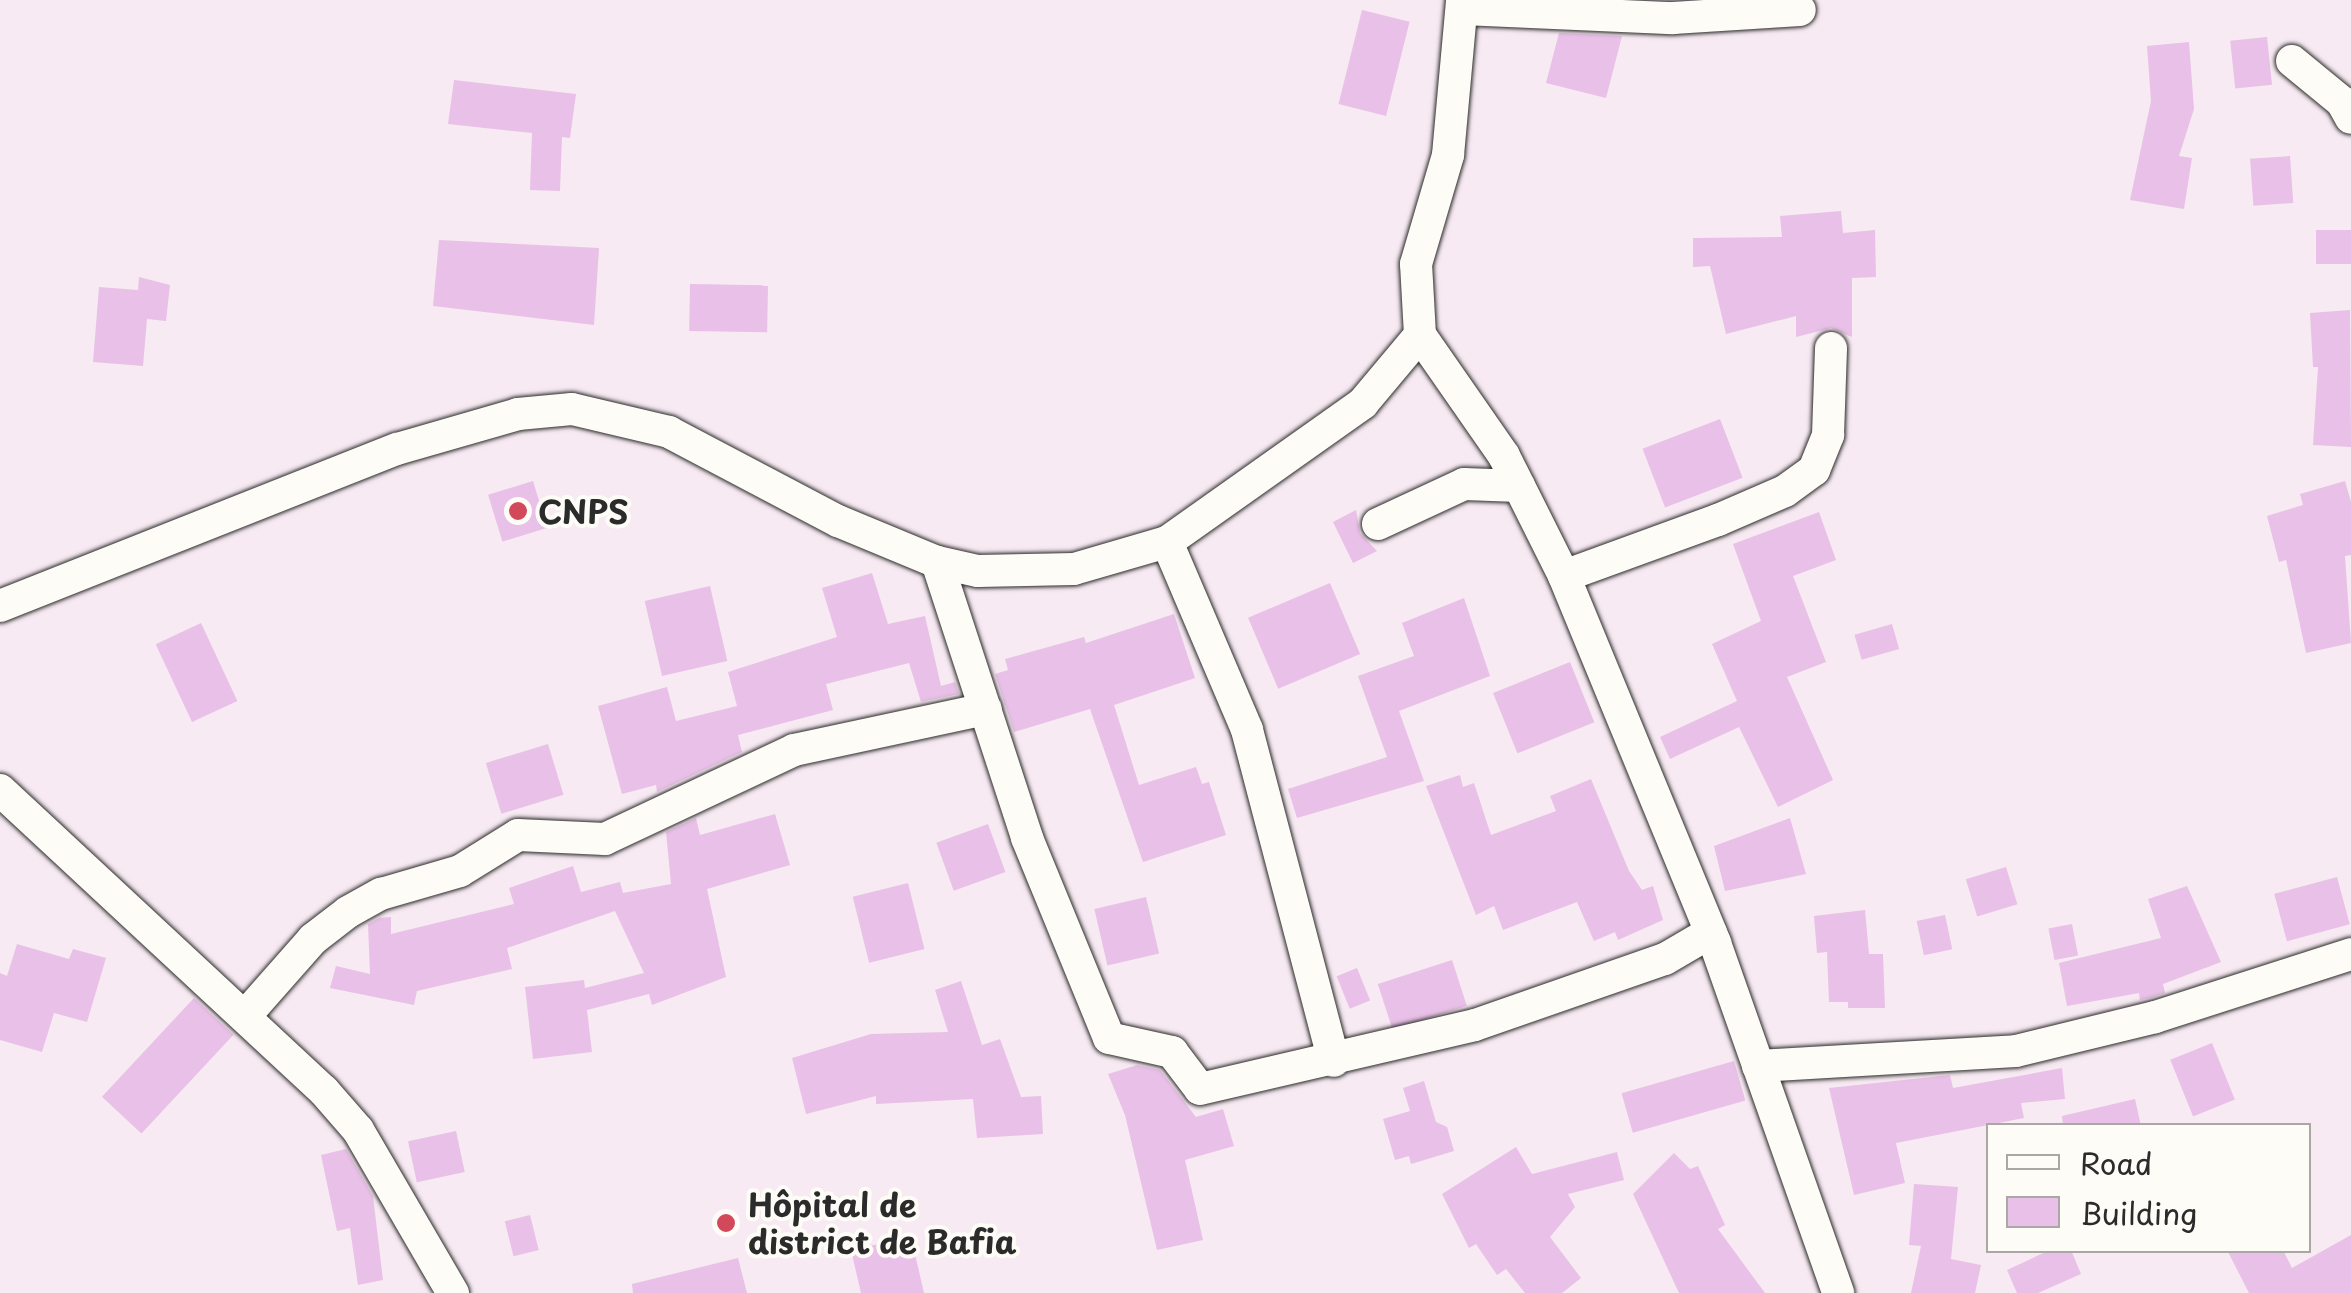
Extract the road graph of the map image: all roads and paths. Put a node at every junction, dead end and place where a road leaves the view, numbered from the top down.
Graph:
1 (1463, 4) edge
2 (1800, 10) dead end
3 (2292, 62) dead end
4 (2351, 118) edge
5 (1420, 335) junction
6 (1831, 348) dead end
7 (1519, 486) junction
8 (1378, 524) dead end
9 (1167, 542) junction
10 (937, 562) junction
11 (1564, 576) junction
12 (0, 606) edge
13 (986, 709) junction
14 (0, 790) edge
15 (1710, 932) junction
16 (2351, 954) edge
17 (246, 1015) junction
18 (1334, 1062) junction
19 (1758, 1066) junction
20 (453, 1293) edge
21 (1838, 1293) edge

1 - 2 street
1 - 5 street
3 - 4 street
5 - 7 street
5 - 9 street
6 - 11 street
7 - 8 street
7 - 11 street
9 - 10 street
9 - 18 street
10 - 12 street
10 - 13 street
11 - 15 street
13 - 17 street
13 - 18 street
14 - 17 street
15 - 18 street
15 - 19 street
16 - 19 street
17 - 20 street
19 - 21 street

